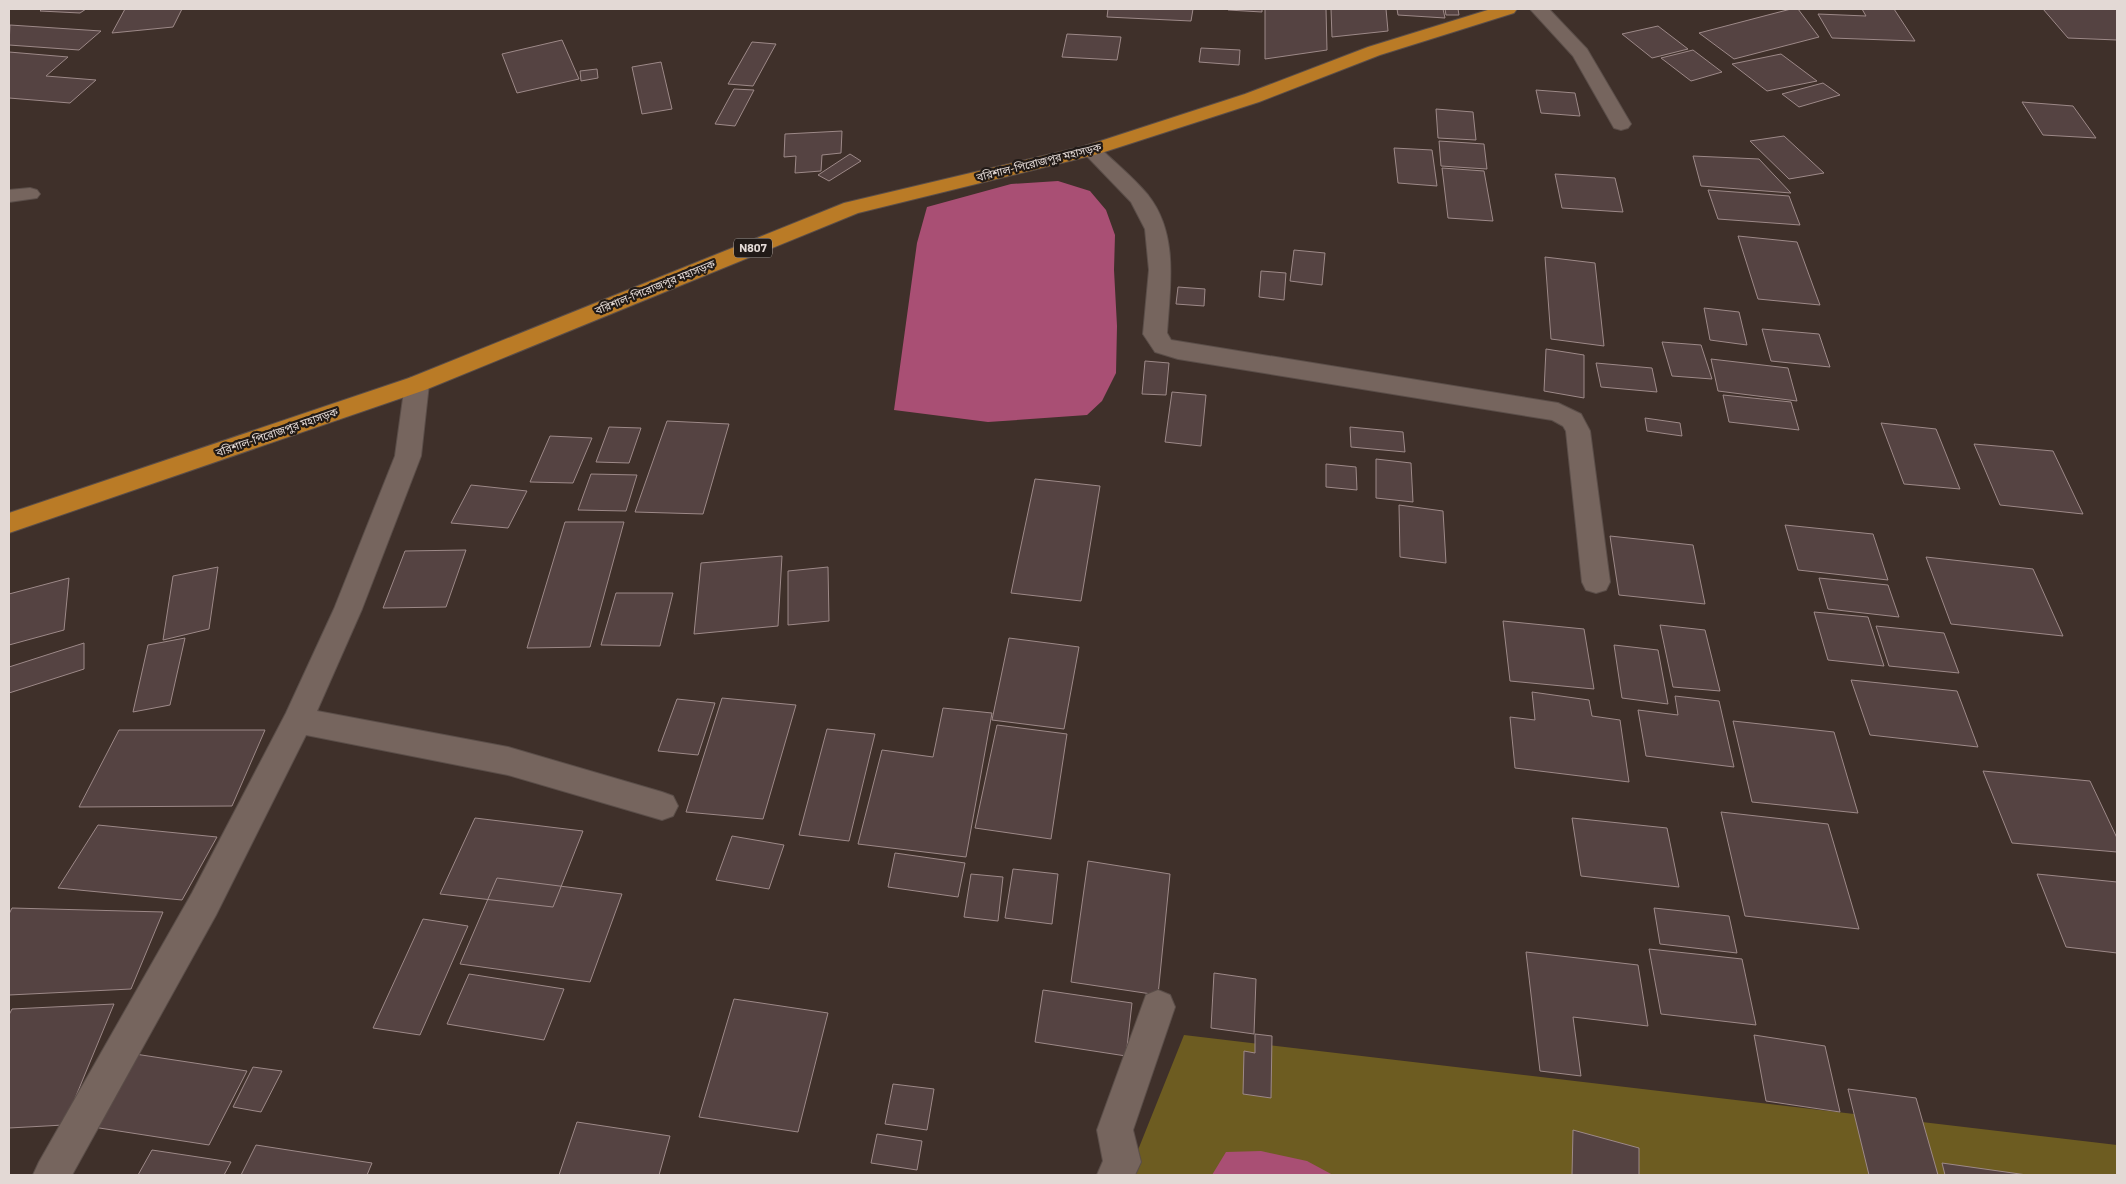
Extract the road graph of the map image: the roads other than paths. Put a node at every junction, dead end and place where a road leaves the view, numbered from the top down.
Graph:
1 (1508, 9) edge
2 (1539, 9) edge
3 (1621, 124) dead end
4 (1091, 150) junction
5 (30, 194) dead end
6 (9, 196) edge
7 (417, 384) junction
8 (9, 523) edge
9 (1596, 582) dead end
10 (298, 720) junction
11 (662, 806) dead end
12 (1158, 1007) dead end
13 (52, 1175) edge
14 (1116, 1175) edge

1 - 4 highway, বরিশাল-পিরোজপুর মহাসড়ক / N807
2 - 3 street
4 - 7 highway, বরিশাল-পিরোজপুর মহাসড়ক / N807
4 - 9 street
5 - 6 street
7 - 8 highway, বরিশাল-পিরোজপুর মহাসড়ক / N807
7 - 10 street
10 - 11 street
10 - 13 street
12 - 14 street

